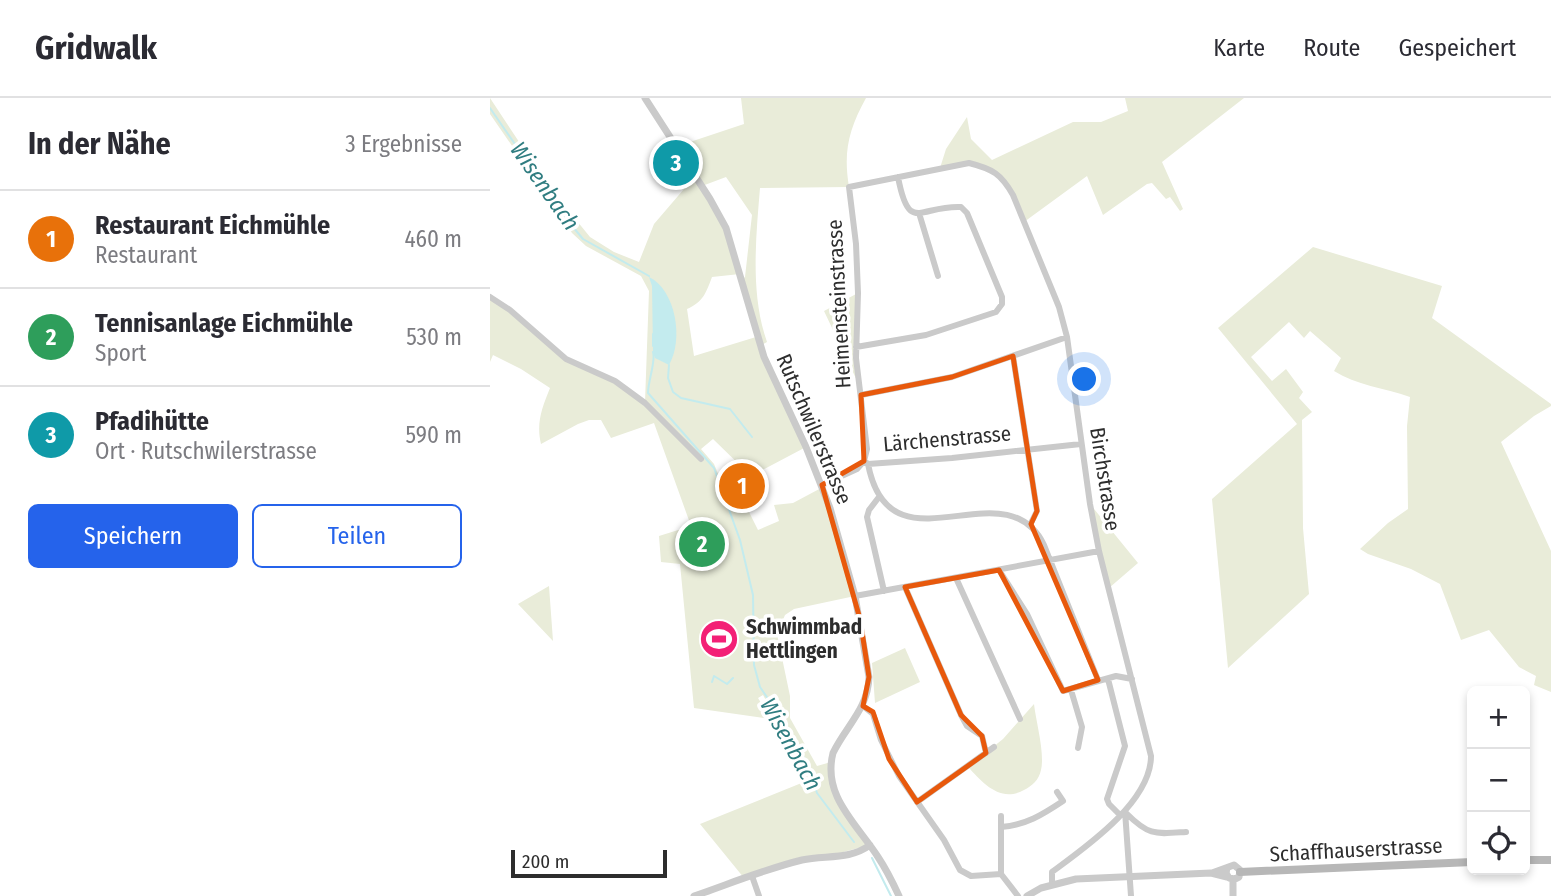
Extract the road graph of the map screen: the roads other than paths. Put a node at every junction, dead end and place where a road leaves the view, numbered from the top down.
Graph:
1 (645, 98) edge
2 (898, 177) junction
3 (849, 187) joint
4 (919, 213) junction
5 (938, 276) dead end
6 (490, 297) edge
7 (1067, 337) junction
8 (856, 347) junction
9 (1013, 356) junction
10 (861, 394) junction
11 (1082, 444) junction
12 (1028, 450) junction
13 (701, 459) dead end
14 (866, 463) junction
15 (822, 485) junction
16 (879, 498) junction
17 (1030, 525) junction
18 (1100, 551) junction
19 (1050, 561) junction
20 (999, 570) junction
21 (956, 578) junction
22 (905, 587) junction
23 (884, 591) junction
24 (855, 596) junction
25 (1108, 679) junction
26 (1132, 679) junction
27 (1098, 680) junction
28 (1072, 690) junction
29 (863, 706) junction
30 (1020, 719) dead end
31 (994, 747) dead end
32 (1078, 748) dead end
33 (986, 753) junction
34 (1057, 792) dead end
35 (917, 802) junction
36 (1123, 813) junction
37 (1001, 816) dead end
38 (1001, 827) junction
39 (1186, 832) dead end
40 (870, 845) junction
41 (1530, 860) edge
42 (1551, 860) edge
43 (1467, 862) edge
44 (1227, 868) junction
45 (1240, 872) junction
46 (1211, 873) junction
47 (1001, 874) junction
48 (752, 876) junction
49 (1129, 877) junction
50 (1230, 878) junction
51 (1052, 884) junction
52 (694, 896) edge
53 (759, 896) edge
54 (899, 896) edge
55 (1018, 896) edge
56 (1027, 896) edge
57 (1131, 896) edge
58 (1233, 896) edge

1 - 15 street, Rutschwilerstrasse
2 - 3 street, Birchstrasse
2 - 4 street
2 - 7 street, Birchstrasse
3 - 8 street, Heimensteinstrasse
4 - 5 street
4 - 8 street
6 - 13 street
7 - 9 street
7 - 11 street, Birchstrasse
8 - 10 street, Heimensteinstrasse
9 - 10 street
9 - 12 street
10 - 14 street, Heimensteinstrasse
11 - 12 street, Lärchenstrasse
11 - 18 street, Birchstrasse
12 - 14 street, Lärchenstrasse
12 - 17 street
14 - 15 street, Lärchenstrasse
14 - 16 street, Heimensteinstrasse
15 - 24 street, Rutschwilerstrasse
16 - 17 street
16 - 23 street
17 - 19 street
18 - 19 street
18 - 26 street, Birchstrasse
19 - 20 street
19 - 27 street
20 - 21 street
20 - 28 street
21 - 22 street
21 - 30 street
22 - 23 street
22 - 33 street
23 - 24 street
24 - 29 street, Rutschwilerstrasse
25 - 26 street
25 - 27 street
25 - 36 street
26 - 36 street, Birchstrasse
27 - 28 street
28 - 32 street
29 - 35 street
29 - 40 street, Rutschwilerstrasse
31 - 33 street
33 - 35 street
34 - 38 street
35 - 47 street
36 - 39 street
36 - 49 street
36 - 51 street, Birchstrasse
37 - 38 street
38 - 47 street
40 - 48 street
40 - 54 street
41 - 42 main road
43 - 45 main road, Schaffhauserstrasse
44 - 45 street
44 - 46 street
44 - 50 street
45 - 50 street
46 - 49 street
46 - 50 street
47 - 55 street
48 - 52 street
48 - 53 street
49 - 51 street
49 - 57 street
50 - 58 street
51 - 56 street

